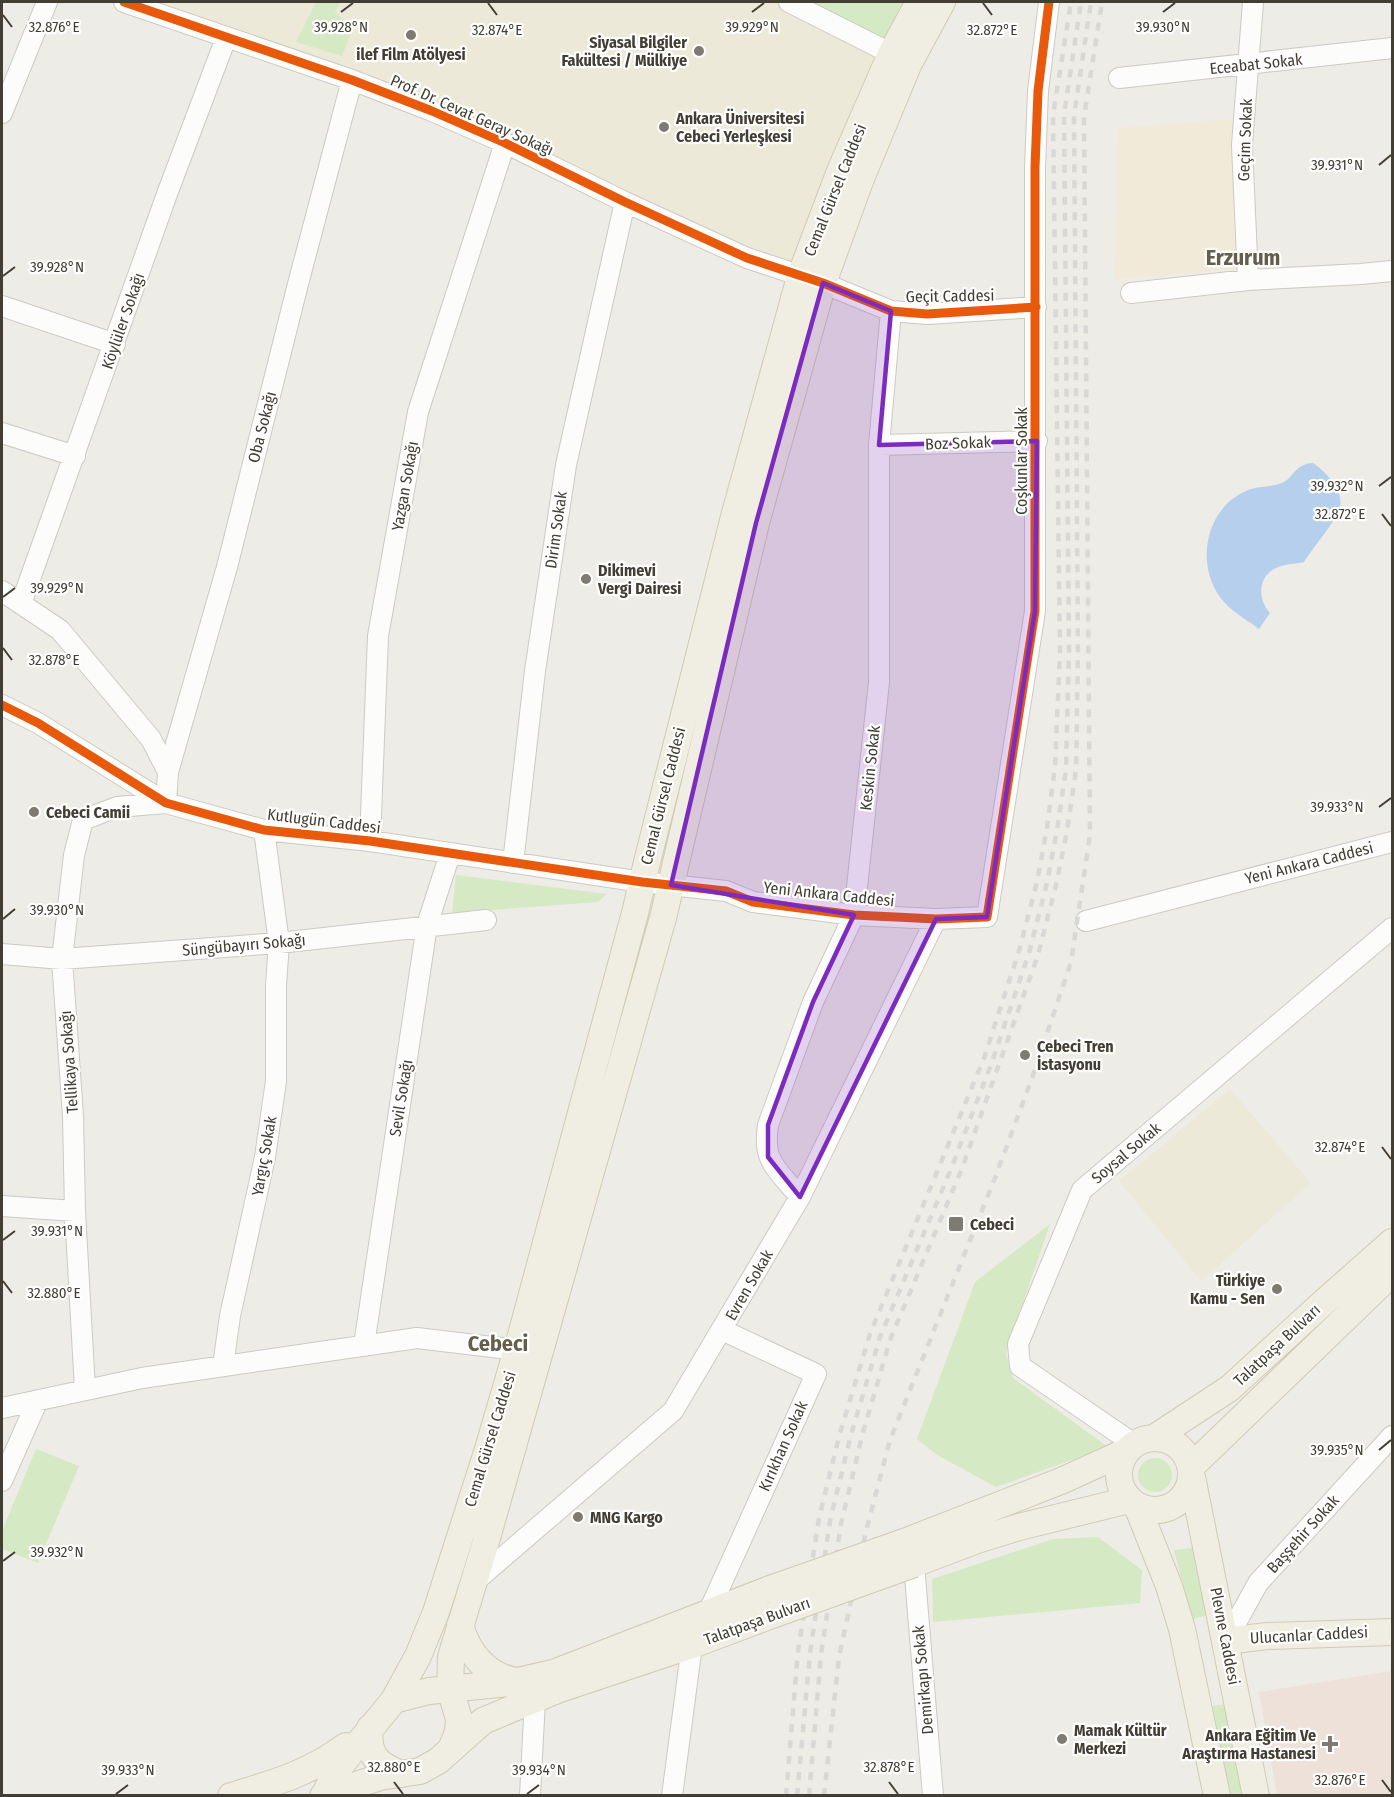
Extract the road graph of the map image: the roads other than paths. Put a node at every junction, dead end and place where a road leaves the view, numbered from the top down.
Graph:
1 (47, 2) edge
2 (124, 2) edge
3 (789, 2) edge
4 (919, 2) edge
5 (942, 2) edge
6 (1049, 2) edge
7 (1253, 2) edge
8 (226, 38) junction
9 (1392, 48) edge
10 (900, 59) junction
11 (1249, 65) junction
12 (1119, 78) dead end
13 (352, 80) junction
14 (2, 113) edge
15 (505, 143) junction
16 (625, 202) junction
17 (1392, 271) edge
18 (812, 280) junction
19 (1248, 280) junction
20 (1131, 293) dead end
21 (2, 306) edge
22 (1036, 308) junction
23 (891, 311) junction
24 (115, 344) junction
25 (2, 432) edge
26 (1037, 441) junction
27 (879, 445) junction
28 (75, 456) junction
29 (2, 591) edge
30 (21, 604) junction
31 (2, 705) edge
32 (168, 772) junction
33 (166, 803) junction
34 (264, 830) junction
35 (370, 841) junction
36 (1392, 842) edge
37 (450, 854) junction
38 (513, 863) junction
39 (642, 882) junction
40 (671, 885) junction
41 (854, 915) junction
42 (987, 917) joint
43 (936, 919) junction
44 (486, 920) dead end
45 (1086, 921) dead end
46 (427, 925) junction
47 (1392, 928) edge
48 (279, 943) junction
49 (2, 954) edge
50 (62, 959) junction
51 (800, 1197) junction
52 (2, 1206) edge
53 (75, 1211) junction
54 (1392, 1242) edge
55 (1392, 1273) edge
56 (722, 1330) junction
57 (364, 1345) junction
58 (517, 1350) junction
59 (223, 1366) junction
60 (85, 1390) junction
61 (37, 1402) junction
62 (2, 1408) edge
63 (1390, 1443) edge
64 (1139, 1444) junction
65 (1192, 1472) junction
66 (2, 1481) edge
67 (1133, 1503) junction
68 (909, 1553) junction
69 (473, 1583) junction
70 (708, 1613) junction
71 (460, 1625) junction
72 (1392, 1632) edge
73 (1226, 1641) junction
74 (692, 1645) junction
75 (450, 1689) junction
76 (526, 1690) junction
77 (394, 1700) junction
78 (370, 1728) junction
79 (451, 1749) junction
80 (402, 1774) junction
81 (324, 1795) edge
82 (231, 1796) edge
83 (373, 1796) edge
84 (530, 1796) edge
85 (672, 1796) edge
86 (933, 1796) edge
87 (1217, 1796) edge
88 (1257, 1796) edge

1 - 14 street
2 - 8 street, Prof. Dr. Cevat Geray Sokağı
3 - 10 street
4 - 10 main road, Cemal Gürsel Caddesi
5 - 10 main road, Cemal Gürsel Caddesi
6 - 22 street, Coşkunlar Sokak
7 - 11 street, Geçim Sokak
8 - 13 street, Prof. Dr. Cevat Geray Sokağı
8 - 24 street, Köylüler Sokağı
9 - 11 street, Eceabat Sokak
10 - 18 main road, Cemal Gürsel Caddesi
11 - 12 street, Eceabat Sokak
11 - 19 street, Geçim Sokak
13 - 15 street, Prof. Dr. Cevat Geray Sokağı
13 - 32 street, Oba Sokağı
15 - 16 street, Prof. Dr. Cevat Geray Sokağı
15 - 35 street, Yazgan Sokağı
16 - 18 street, Prof. Dr. Cevat Geray Sokağı
16 - 38 street, Dirim Sokak
17 - 19 street
18 - 23 street, Geçit Caddesi
18 - 39 main road, Cemal Gürsel Caddesi
18 - 40 main road, Cemal Gürsel Caddesi
19 - 20 street
21 - 24 street
22 - 23 street, Geçit Caddesi
22 - 26 street, Coşkunlar Sokak
23 - 27 street, Keskin Sokak
24 - 28 street, Köylüler Sokağı
25 - 28 street
26 - 27 street, Boz Sokak
26 - 42 street, Coşkunlar Sokak
27 - 41 street, Keskin Sokak
28 - 30 street, Köylüler Sokağı
29 - 30 street
30 - 32 street
31 - 33 street, Kutlugün Caddesi
32 - 33 street, Oba Sokağı
33 - 34 street, Kutlugün Caddesi
33 - 50 street, Tellikaya Sokağı
34 - 35 street, Kutlugün Caddesi
34 - 48 street, Yargıç Sokak
35 - 37 street, Kutlugün Caddesi
36 - 45 street, Yeni Ankara Caddesi
37 - 38 street, Kutlugün Caddesi
37 - 46 street, Sevil Sokağı
38 - 39 street, Kutlugün Caddesi
39 - 40 street, Kutlugün Caddesi
39 - 58 main road, Cemal Gürsel Caddesi
40 - 41 street, Yeni Ankara Caddesi
40 - 69 main road, Cemal Gürsel Caddesi
41 - 43 street, Yeni Ankara Caddesi
41 - 51 street, Keskin Sokak
42 - 43 street, Yeni Ankara Caddesi
43 - 51 street, Evren Sokak
44 - 46 street, Süngübayırı Sokağı
46 - 48 street, Süngübayırı Sokağı
46 - 57 street, Sevil Sokağı
47 - 64 street, Soysal Sokak
48 - 50 street, Süngübayırı Sokağı
48 - 59 street, Yargıç Sokak
49 - 50 street, Süngübayırı Sokağı
50 - 53 street, Tellikaya Sokağı
51 - 56 street, Evren Sokak
52 - 53 street
53 - 60 street, Tellikaya Sokağı
54 - 64 main road, Talatpaşa Bulvarı
55 - 65 main road, Talatpaşa Bulvarı
56 - 69 street, Evren Sokak
56 - 70 street, Kırıkhan Sokak
57 - 58 street
57 - 59 street
58 - 77 main road, Cemal Gürsel Caddesi
59 - 60 street
60 - 61 street
61 - 62 street
61 - 66 street
63 - 73 street, Başşehir Sokak
64 - 65 main road
64 - 67 main road
64 - 68 main road, Talatpaşa Bulvarı
65 - 67 main road, Talatpaşa Bulvarı
65 - 73 main road, Plevne Caddesi
67 - 68 main road, Talatpaşa Bulvarı
67 - 87 main road
68 - 70 main road, Talatpaşa Bulvarı, bridge
68 - 74 main road, Talatpaşa Bulvarı, bridge
68 - 86 street, Demirkapı Sokak
69 - 71 main road, Cemal Gürsel Caddesi
70 - 76 main road, Talatpaşa Bulvarı
71 - 75 main road, Cemal Gürsel Caddesi
71 - 76 main road
72 - 73 main road, Ulucanlar Caddesi
73 - 88 main road, Plevne Caddesi
74 - 76 main road, Talatpaşa Bulvarı
74 - 85 street
75 - 76 main road, Talatpaşa Bulvarı
75 - 77 main road
75 - 79 main road
76 - 79 main road, Talatpaşa Bulvarı
76 - 84 street
77 - 78 main road
78 - 80 main road
78 - 81 main road
78 - 82 main road
79 - 80 main road, Talatpaşa Bulvarı
80 - 81 main road
80 - 83 main road

